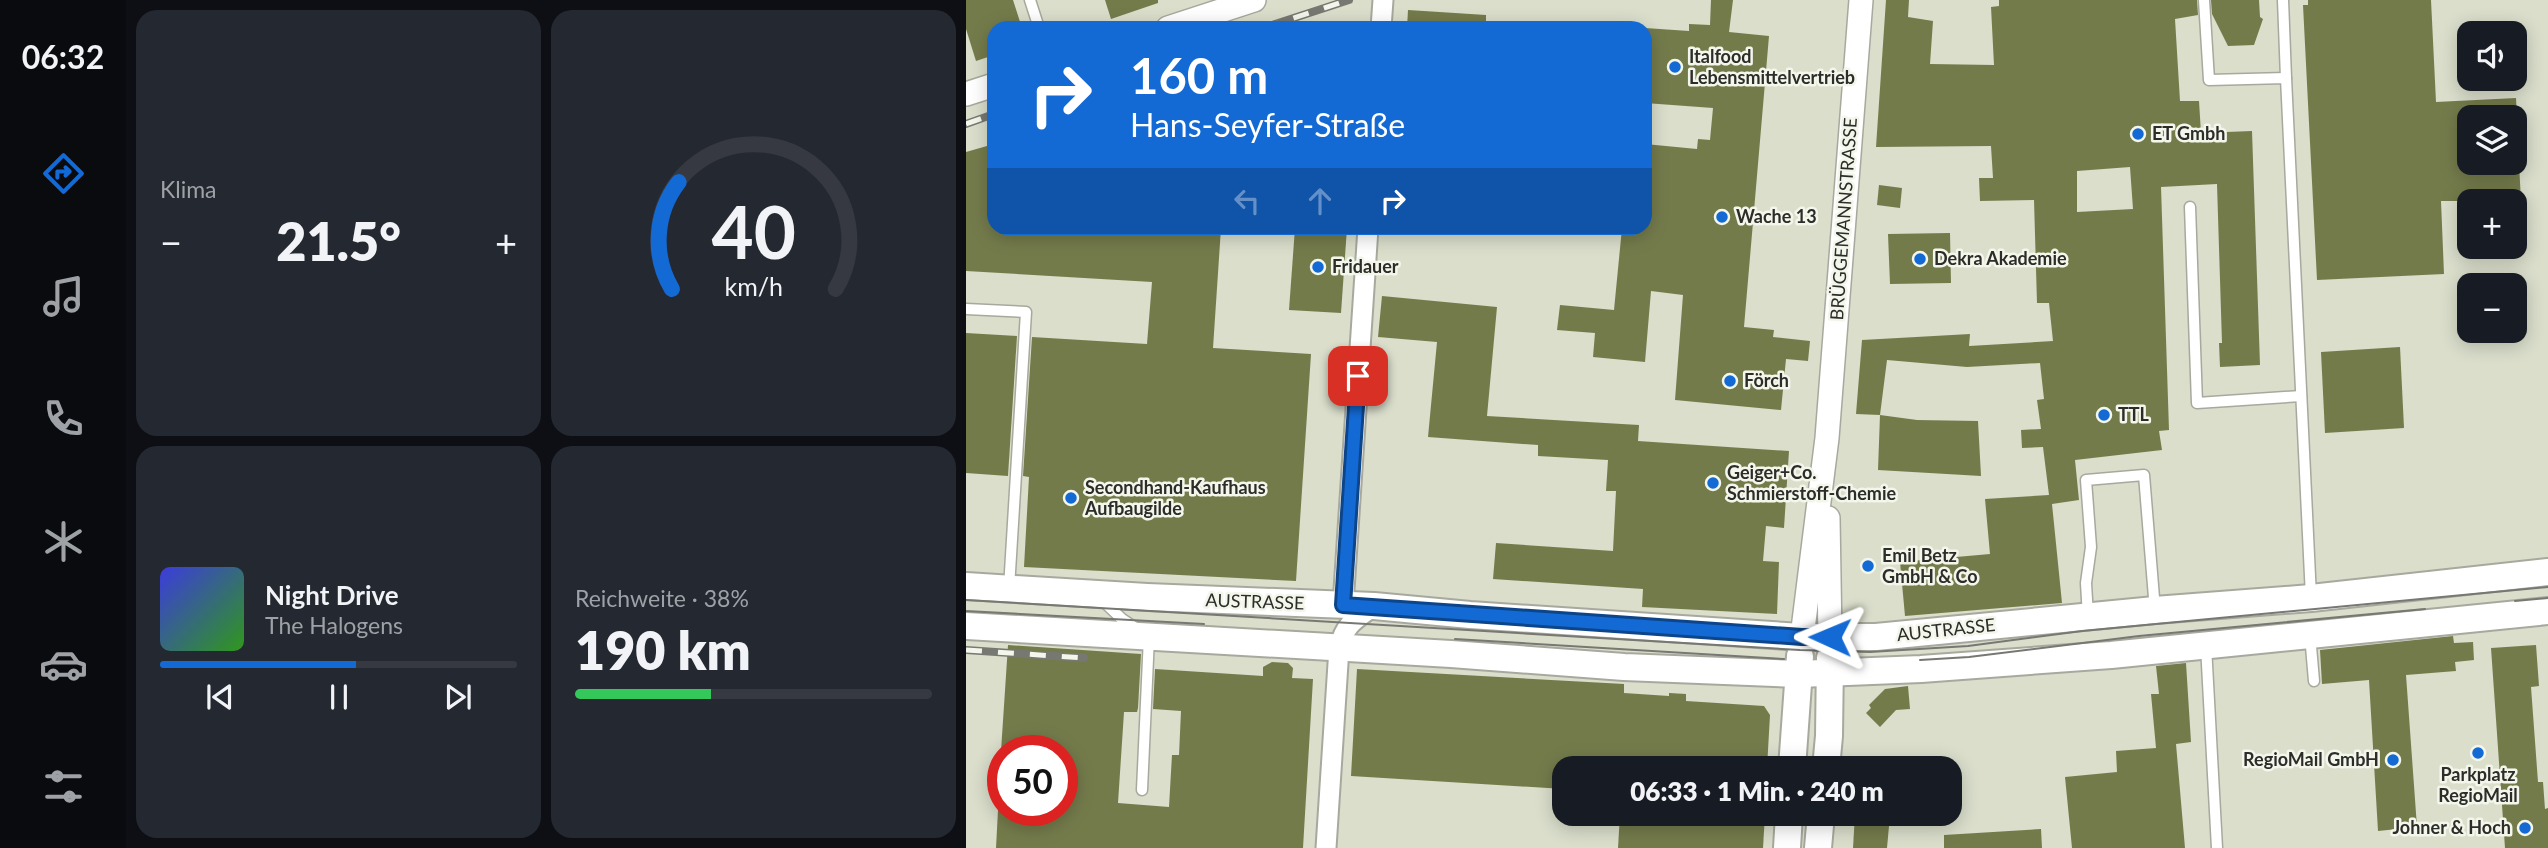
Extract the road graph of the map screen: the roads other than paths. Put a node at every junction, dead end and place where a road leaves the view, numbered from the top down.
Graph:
1 (1030, 0) edge
2 (1254, 0) edge
3 (1383, 0) edge
4 (1861, 0) edge
5 (2204, 0) edge
6 (2283, 0) edge
7 (1037, 21) edge
8 (1190, 21) edge
9 (1382, 21) edge
10 (2286, 78) junction
11 (987, 87) edge
12 (966, 94) edge
13 (2190, 207) dead end
14 (1368, 235) edge
15 (966, 309) edge
16 (2301, 396) junction
17 (1826, 438) junction
18 (2548, 572) edge
19 (982, 590) edge
20 (1097, 594) junction
21 (2311, 598) junction
22 (1343, 605) junction
23 (1374, 606) junction
24 (2155, 610) junction
25 (2548, 611) edge
26 (2088, 617) junction
27 (966, 626) edge
28 (2310, 634) junction
29 (1149, 637) junction
30 (1802, 637) junction
31 (1830, 637) junction
32 (2206, 645) junction
33 (1339, 649) junction
34 (1830, 673) junction
35 (1799, 674) junction
36 (2314, 681) dead end
37 (1793, 756) edge
38 (1827, 756) edge
39 (1142, 790) dead end
40 (1788, 826) edge
41 (1820, 826) edge
42 (1326, 848) edge
43 (1787, 848) edge
44 (1818, 848) edge
45 (2217, 848) edge

1 - 7 lane
2 - 8 street
3 - 9 street
4 - 17 street, BRÜGGEMANNSTRASSE
5 - 10 lane
6 - 10 lane
10 - 16 lane
11 - 12 street
13 - 16 lane
14 - 22 street
15 - 19 lane
16 - 21 lane
17 - 30 street, BRÜGGEMANNSTRASSE
17 - 31 street, BRÜGGEMANNSTRASSE
18 - 21 main road, AUSTRASSE
19 - 20 main road, AUSTRASSE
20 - 22 main road, AUSTRASSE
20 - 29 lane
21 - 24 main road, AUSTRASSE
22 - 23 main road, AUSTRASSE
23 - 30 main road, AUSTRASSE
23 - 33 street
24 - 26 main road, AUSTRASSE
24 - 26 lane
25 - 28 main road, AUSTRASSE
26 - 31 main road, AUSTRASSE
27 - 29 main road, AUSTRASSE
28 - 32 main road, AUSTRASSE
28 - 36 lane
29 - 33 main road, AUSTRASSE
29 - 39 lane
30 - 31 main road, AUSTRASSE
30 - 35 main road, BRÜGGEMANNSTRASSE
31 - 34 main road, BRÜGGEMANNSTRASSE
32 - 34 main road, AUSTRASSE
32 - 45 lane
33 - 35 main road, AUSTRASSE
33 - 42 street
34 - 35 main road, AUSTRASSE
34 - 38 main road, BRÜGGEMANNSTRASSE
35 - 37 main road, BRÜGGEMANNSTRASSE
40 - 43 main road
41 - 44 main road

